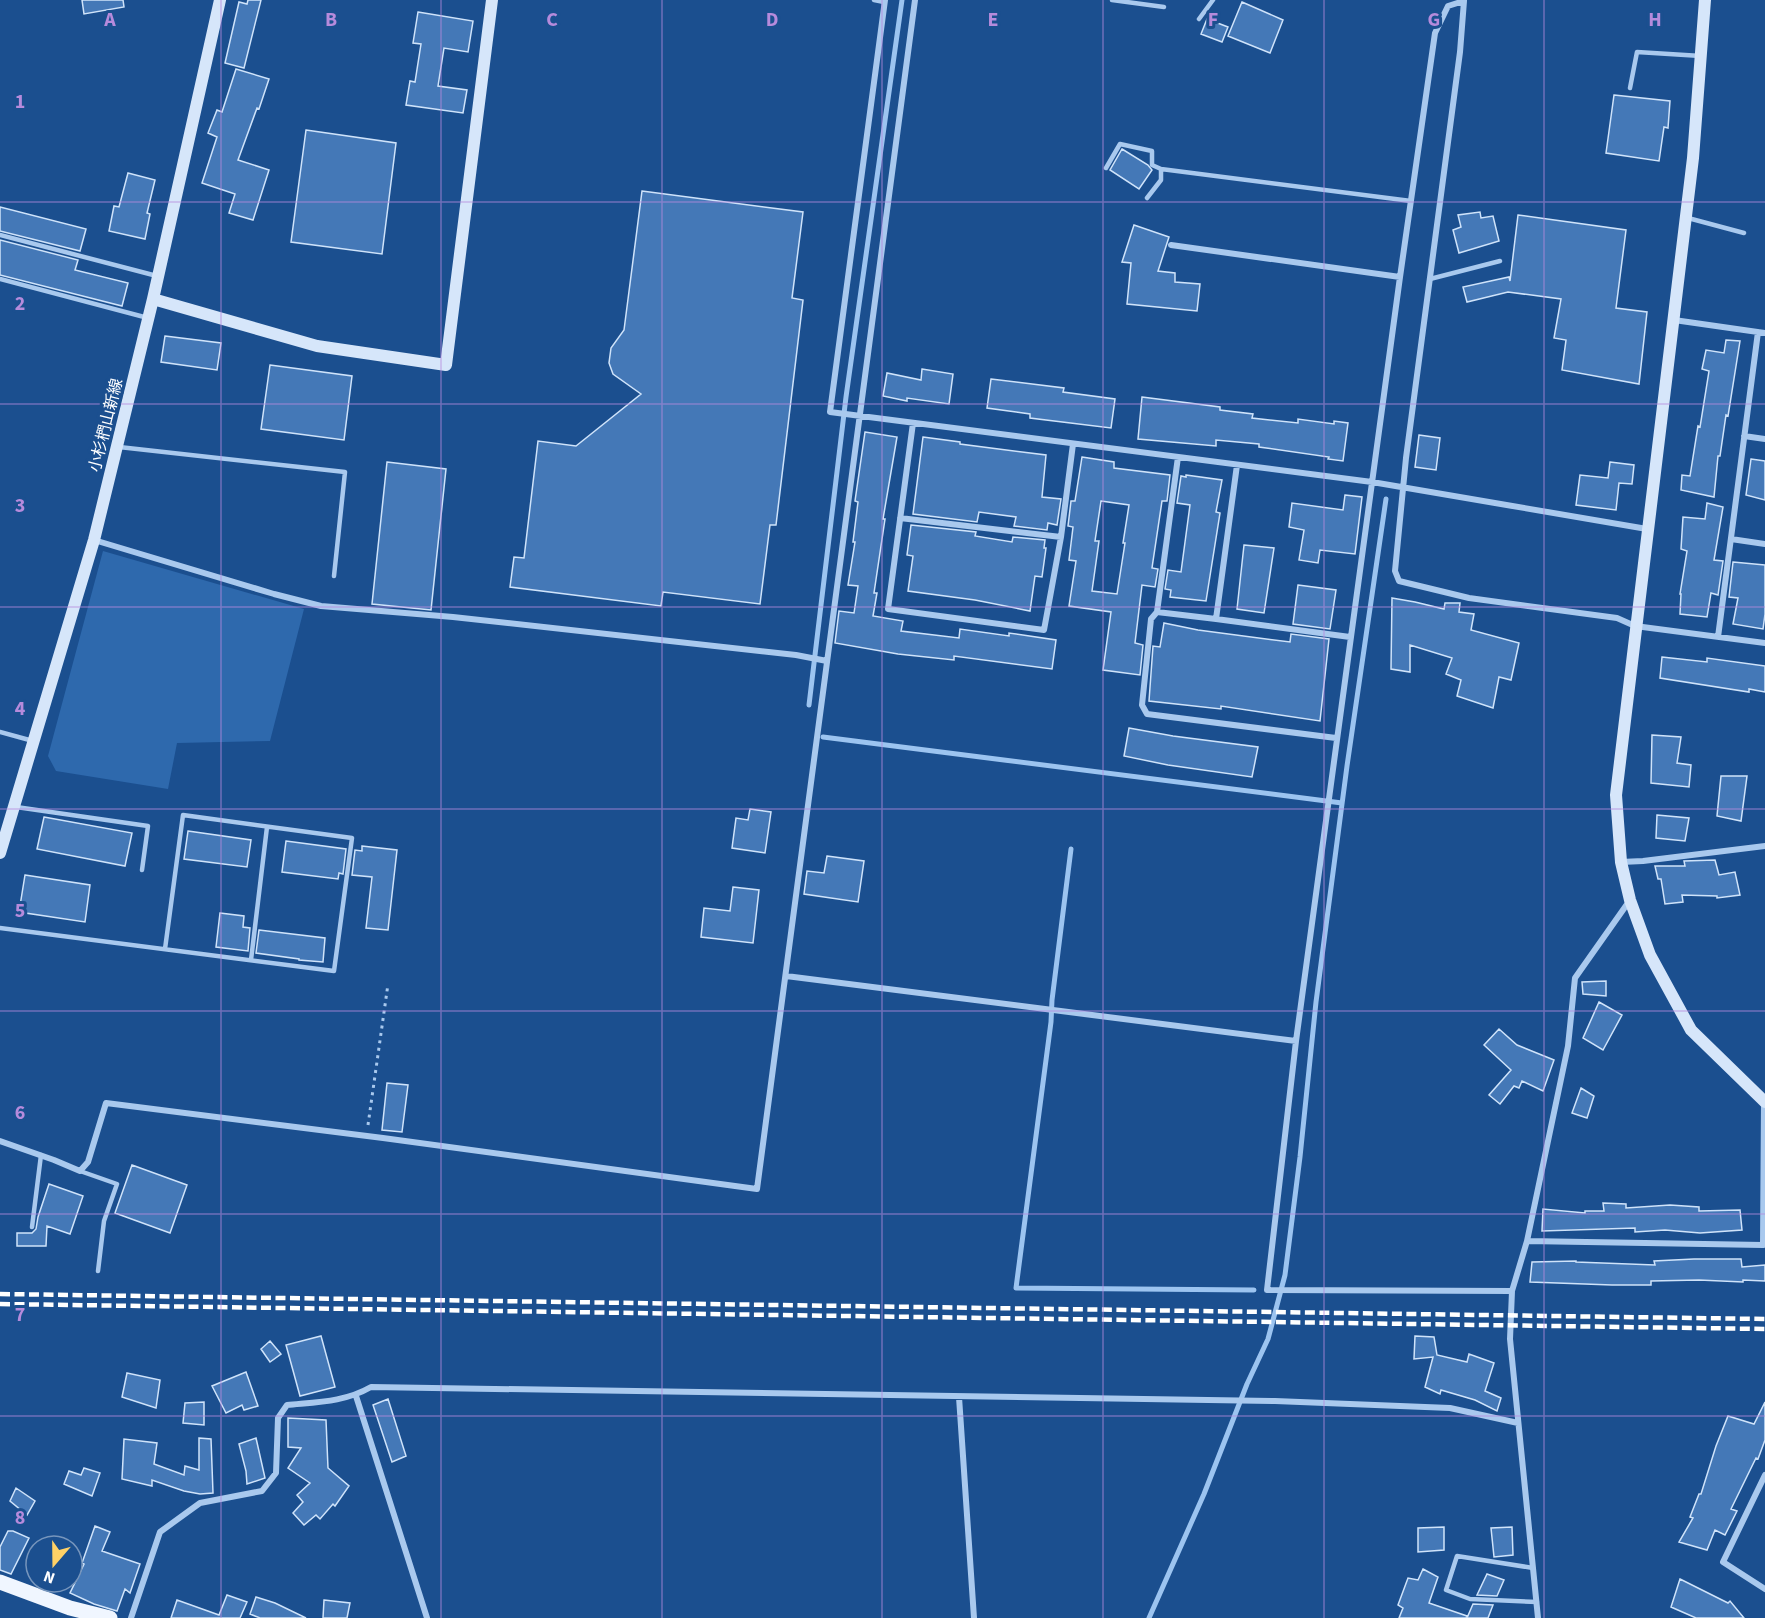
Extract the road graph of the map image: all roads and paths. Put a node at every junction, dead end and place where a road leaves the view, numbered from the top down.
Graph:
1 (220, 0) edge
2 (492, 0) edge
3 (874, 0) edge
4 (915, 0) edge
5 (1112, 0) edge
6 (1213, 0) edge
7 (1705, 0) edge
8 (885, 1) edge
9 (1464, 1) edge
10 (1164, 7) dead end
11 (1199, 20) dead end
12 (1701, 56) junction
13 (1630, 88) dead end
14 (1106, 168) dead end
15 (1161, 169) junction
16 (1147, 198) dead end
17 (1411, 201) junction
18 (1685, 218) junction
19 (1744, 233) dead end
20 (0, 235) edge
21 (1171, 245) dead end
22 (1500, 261) dead end
23 (158, 277) junction
24 (1400, 277) junction
25 (0, 279) edge
26 (1430, 279) junction
27 (153, 299) junction
28 (148, 318) junction
29 (1673, 320) junction
30 (1761, 332) edge
31 (860, 416) junction
32 (913, 423) junction
33 (1744, 436) junction
34 (1765, 439) edge
35 (1073, 444) junction
36 (117, 447) junction
37 (1178, 457) junction
38 (1237, 465) junction
39 (1372, 482) junction
40 (1404, 487) junction
41 (900, 518) junction
42 (1647, 528) junction
43 (1061, 537) junction
44 (1731, 539) junction
45 (93, 540) junction
46 (1765, 544) edge
47 (334, 576) dead end
48 (1157, 612) junction
49 (1216, 619) junction
50 (1635, 626) junction
51 (1350, 637) junction
52 (1718, 637) junction
53 (1765, 643) edge
54 (827, 661) junction
55 (0, 732) edge
56 (1336, 738) junction
57 (33, 741) junction
58 (13, 806) junction
59 (267, 827) junction
60 (1765, 846) edge
61 (0, 849) edge
62 (1621, 862) junction
63 (142, 870) dead end
64 (1630, 900) junction
65 (0, 928) edge
66 (165, 949) junction
67 (251, 960) junction
68 (786, 976) junction
69 (388, 984) dead end
70 (1296, 1041) junction
71 (1765, 1101) edge
72 (367, 1136) junction
73 (0, 1141) edge
74 (41, 1155) junction
75 (80, 1171) junction
76 (32, 1227) dead end
77 (1527, 1241) junction
78 (98, 1271) dead end
79 (1512, 1291) junction
80 (356, 1395) junction
81 (960, 1397) junction
82 (1518, 1423) junction
83 (1765, 1476) edge
84 (1533, 1568) junction
85 (0, 1582) edge
86 (1765, 1589) edge
87 (1537, 1602) junction
88 (110, 1618) edge
89 (131, 1618) edge
90 (427, 1618) edge
91 (974, 1618) edge
92 (1538, 1618) edge

1 - 23 street, 小杉椚山新線
2 - 27 street
3 - 8 lane
4 - 31 street
5 - 10 lane
6 - 11 lane
7 - 12 street
8 - 31 street
9 - 17 street
9 - 26 street
12 - 13 lane
12 - 18 street
14 - 15 lane
15 - 16 lane
15 - 17 lane
17 - 24 street
18 - 19 lane
18 - 29 street
20 - 23 lane
21 - 24 street
22 - 26 lane
23 - 27 street, 小杉椚山新線
24 - 39 street
25 - 28 lane
26 - 40 street
27 - 28 street, 小杉椚山新線
28 - 36 street, 小杉椚山新線
29 - 30 street
29 - 42 street
30 - 33 street
31 - 32 street
31 - 54 street
32 - 35 street
32 - 41 street
33 - 34 street
33 - 44 street
35 - 37 street
35 - 43 street
36 - 45 street, 小杉椚山新線
36 - 47 lane
37 - 38 street
37 - 48 street
38 - 39 street
38 - 49 street
39 - 40 street
39 - 51 street
40 - 42 street
40 - 50 street
41 - 43 street
41 - 43 street
42 - 50 street
44 - 46 street
44 - 52 street
45 - 54 street
45 - 57 street, 小杉椚山新線
48 - 49 street
48 - 56 street
49 - 51 street
50 - 52 street
50 - 62 street
51 - 56 street
52 - 53 street
54 - 68 street
55 - 57 lane
56 - 70 street
57 - 58 street, 小杉椚山新線
58 - 61 street, 小杉椚山新線
58 - 63 lane
59 - 66 lane
59 - 67 lane
59 - 67 lane
60 - 62 street
62 - 64 street
64 - 71 street
64 - 77 street
65 - 66 lane
66 - 67 lane
68 - 70 street
68 - 72 street
69 - 72 path
70 - 79 street
71 - 77 street
72 - 75 street
73 - 74 street
74 - 75 street
74 - 76 lane
75 - 78 lane
77 - 79 street
79 - 82 street
80 - 81 street
80 - 89 street
80 - 90 street
81 - 82 street
81 - 91 street
82 - 84 street
83 - 86 street
84 - 87 street
84 - 87 lane
85 - 88 main road
87 - 92 street

